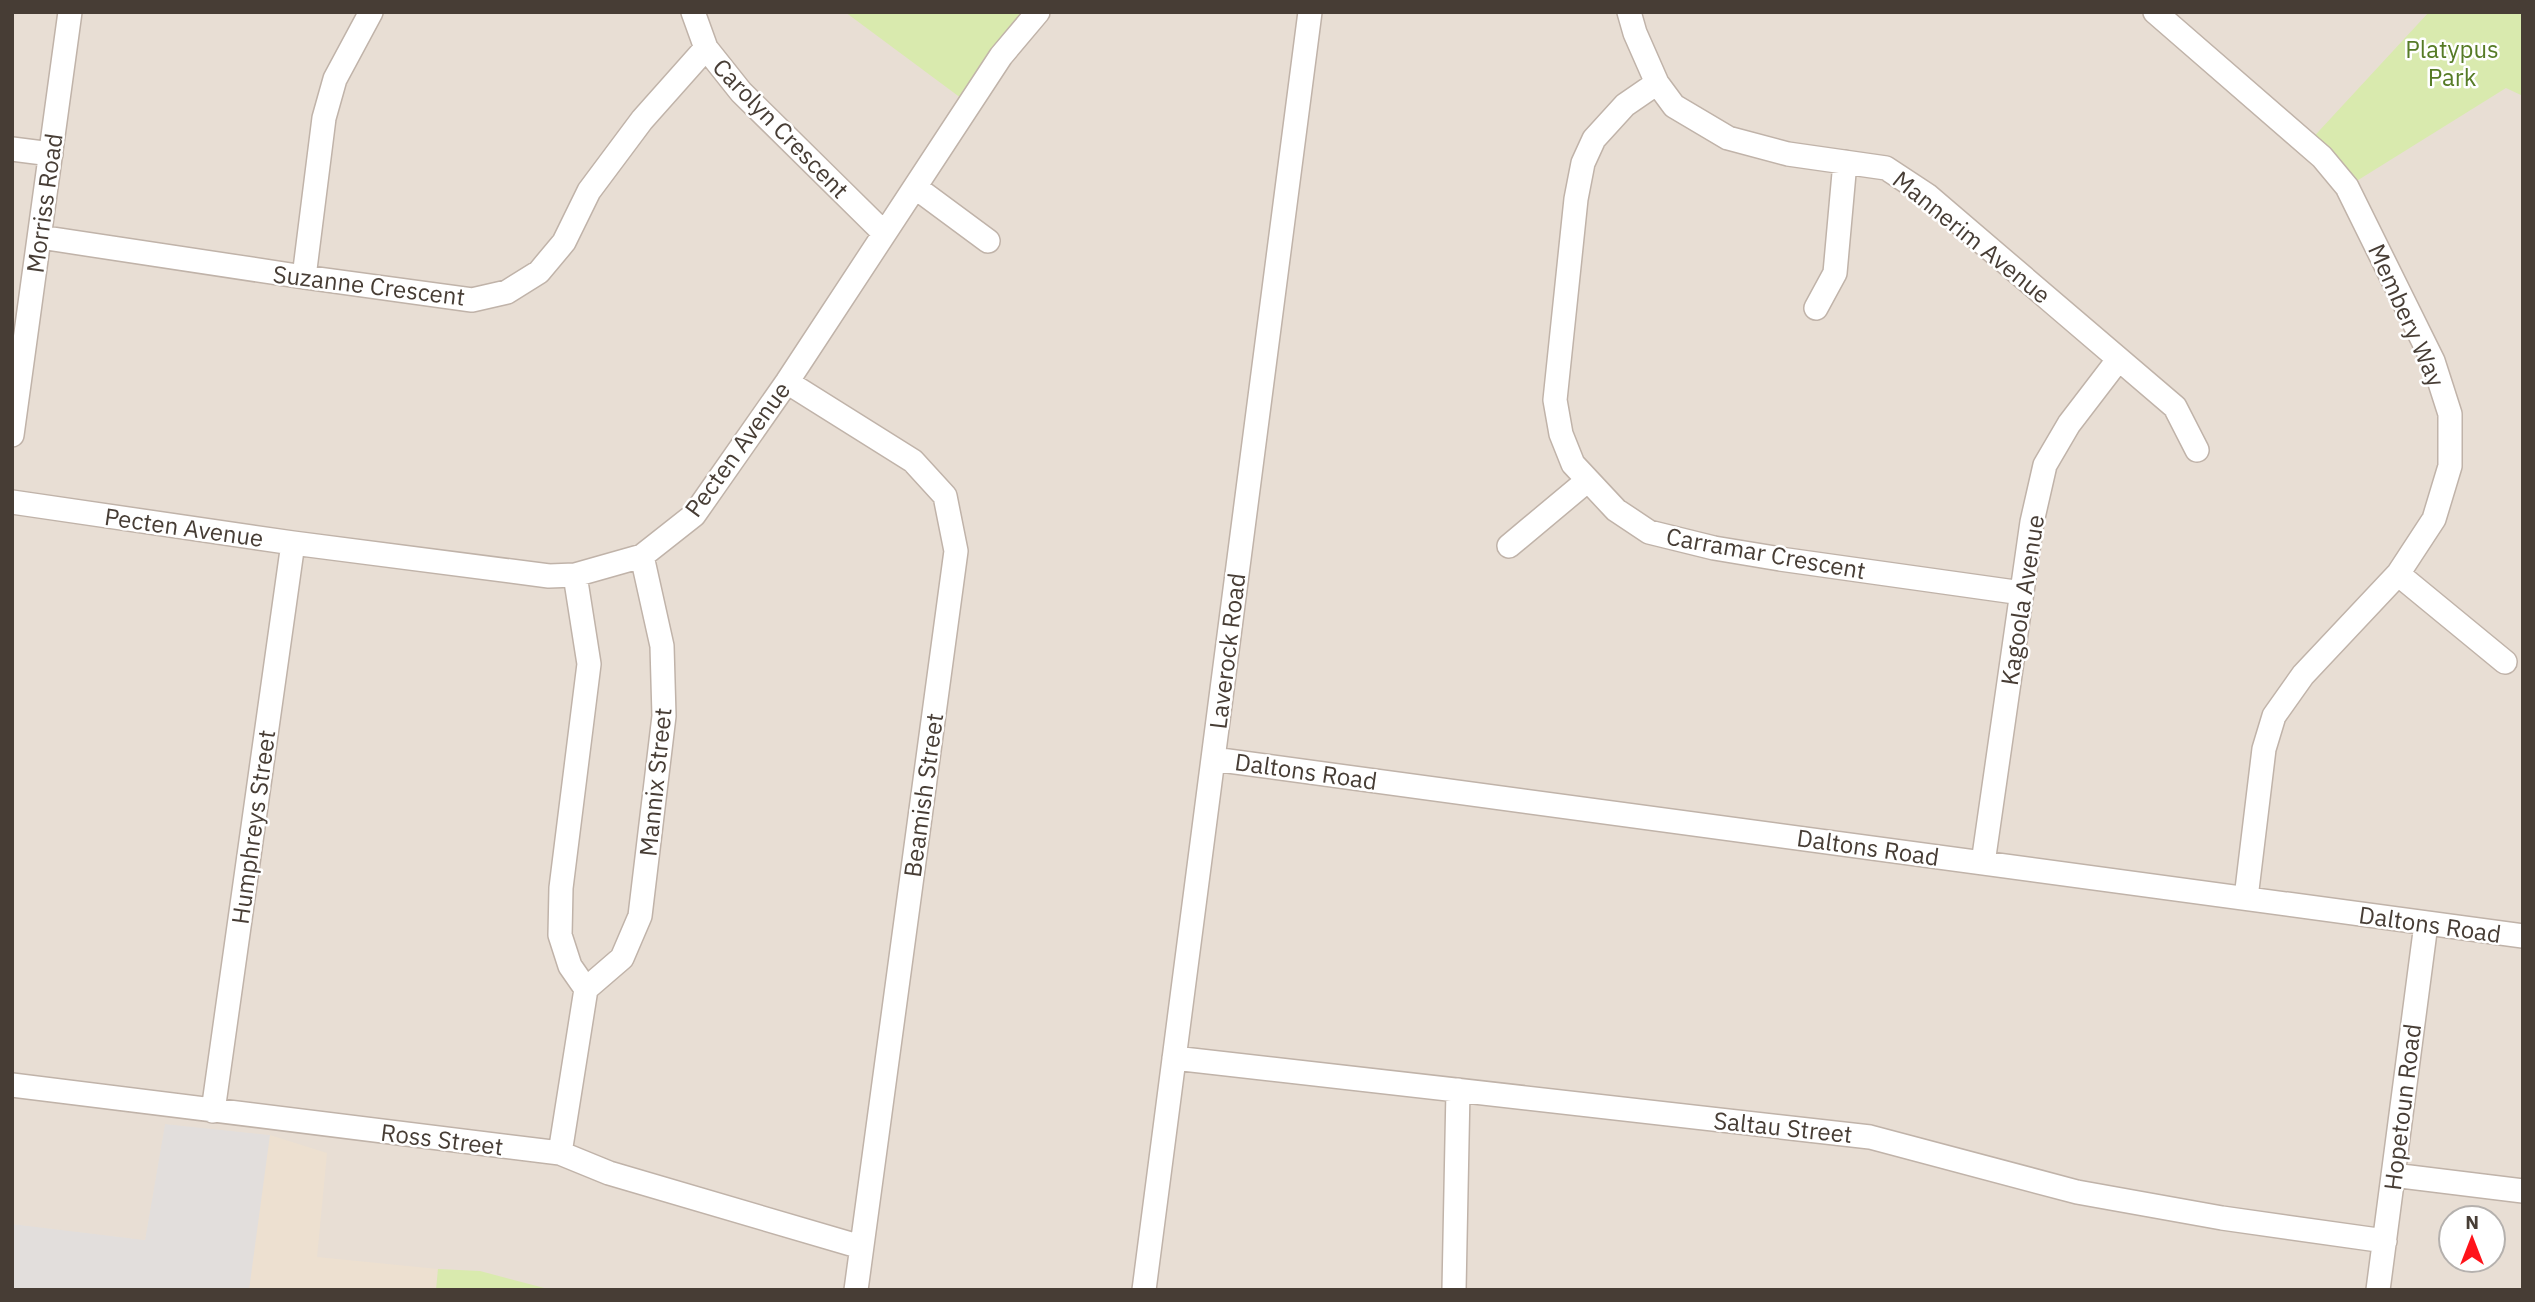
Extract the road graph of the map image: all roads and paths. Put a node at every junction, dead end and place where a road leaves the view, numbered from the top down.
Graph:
1 (70, 12) edge
2 (371, 12) edge
3 (693, 12) edge
4 (1038, 12) edge
5 (1310, 12) edge
6 (1629, 12) edge
7 (2155, 12) edge
8 (706, 48) junction
9 (1657, 83) junction
10 (12, 149) edge
11 (51, 154) junction
12 (1845, 162) junction
13 (915, 187) junction
14 (884, 233) junction
15 (40, 237) junction
16 (988, 241) dead end
17 (304, 277) junction
18 (1816, 308) dead end
19 (20, 326) edge
20 (2118, 360) junction
21 (787, 382) junction
22 (12, 435) edge
23 (2197, 450) dead end
24 (1588, 480) junction
25 (12, 502) edge
26 (293, 543) junction
27 (1509, 545) dead end
28 (642, 556) junction
29 (2398, 574) junction
30 (575, 575) junction
31 (2022, 593) junction
32 (2505, 662) dead end
33 (1213, 759) junction
34 (1983, 863) junction
35 (2246, 898) junction
36 (2426, 923) junction
37 (2523, 936) edge
38 (586, 989) junction
39 (1174, 1058) junction
40 (12, 1085) edge
41 (1458, 1090) junction
42 (213, 1111) junction
43 (560, 1153) junction
44 (2393, 1175) junction
45 (2523, 1191) edge
46 (2385, 1241) junction
47 (860, 1247) junction
48 (856, 1290) edge
49 (1144, 1290) edge
50 (1454, 1290) edge
51 (2378, 1290) edge

1 - 11 street, Morriss Road
2 - 17 street
3 - 8 street, Carolyn Crescent
4 - 13 street, Pecten Avenue
5 - 33 street, Laverock Road
6 - 9 street, Mannerim Avenue
7 - 29 street, Membery Way
8 - 14 street, Carolyn Crescent
8 - 17 street, Suzanne Crescent
9 - 12 street, Mannerim Avenue
9 - 24 street, Carramar Crescent
10 - 11 street
11 - 15 street, Morriss Road
12 - 18 street
12 - 20 street, Mannerim Avenue
13 - 14 street, Pecten Avenue
13 - 16 street
14 - 21 street, Pecten Avenue
15 - 17 street, Suzanne Crescent
15 - 19 street, Morriss Road
19 - 22 street, Morriss Road
20 - 23 street, Mannerim Avenue
20 - 31 street, Kagoola Avenue
21 - 28 street, Pecten Avenue
21 - 47 street, Beamish Street
24 - 27 street
24 - 31 street, Carramar Crescent
25 - 26 street, Pecten Avenue
26 - 30 street, Pecten Avenue
26 - 42 street, Humphreys Street
28 - 30 street, Pecten Avenue
28 - 38 street, Mannix Street
29 - 32 street
29 - 35 street, Membery Way
30 - 38 street
31 - 34 street, Kagoola Avenue
33 - 34 street, Daltons Road
33 - 39 street, Laverock Road
34 - 35 street, Daltons Road
35 - 36 street, Daltons Road
36 - 37 street, Daltons Road
36 - 44 street, Hopetoun Road
38 - 43 street
39 - 41 street, Saltau Street
39 - 49 street, Laverock Road
40 - 42 street, Ross Street
41 - 46 street, Saltau Street
41 - 50 street
42 - 43 street, Ross Street
43 - 47 street, Ross Street
44 - 45 street
44 - 46 street, Hopetoun Road
46 - 51 street, Hopetoun Road
47 - 48 street, Beamish Street

